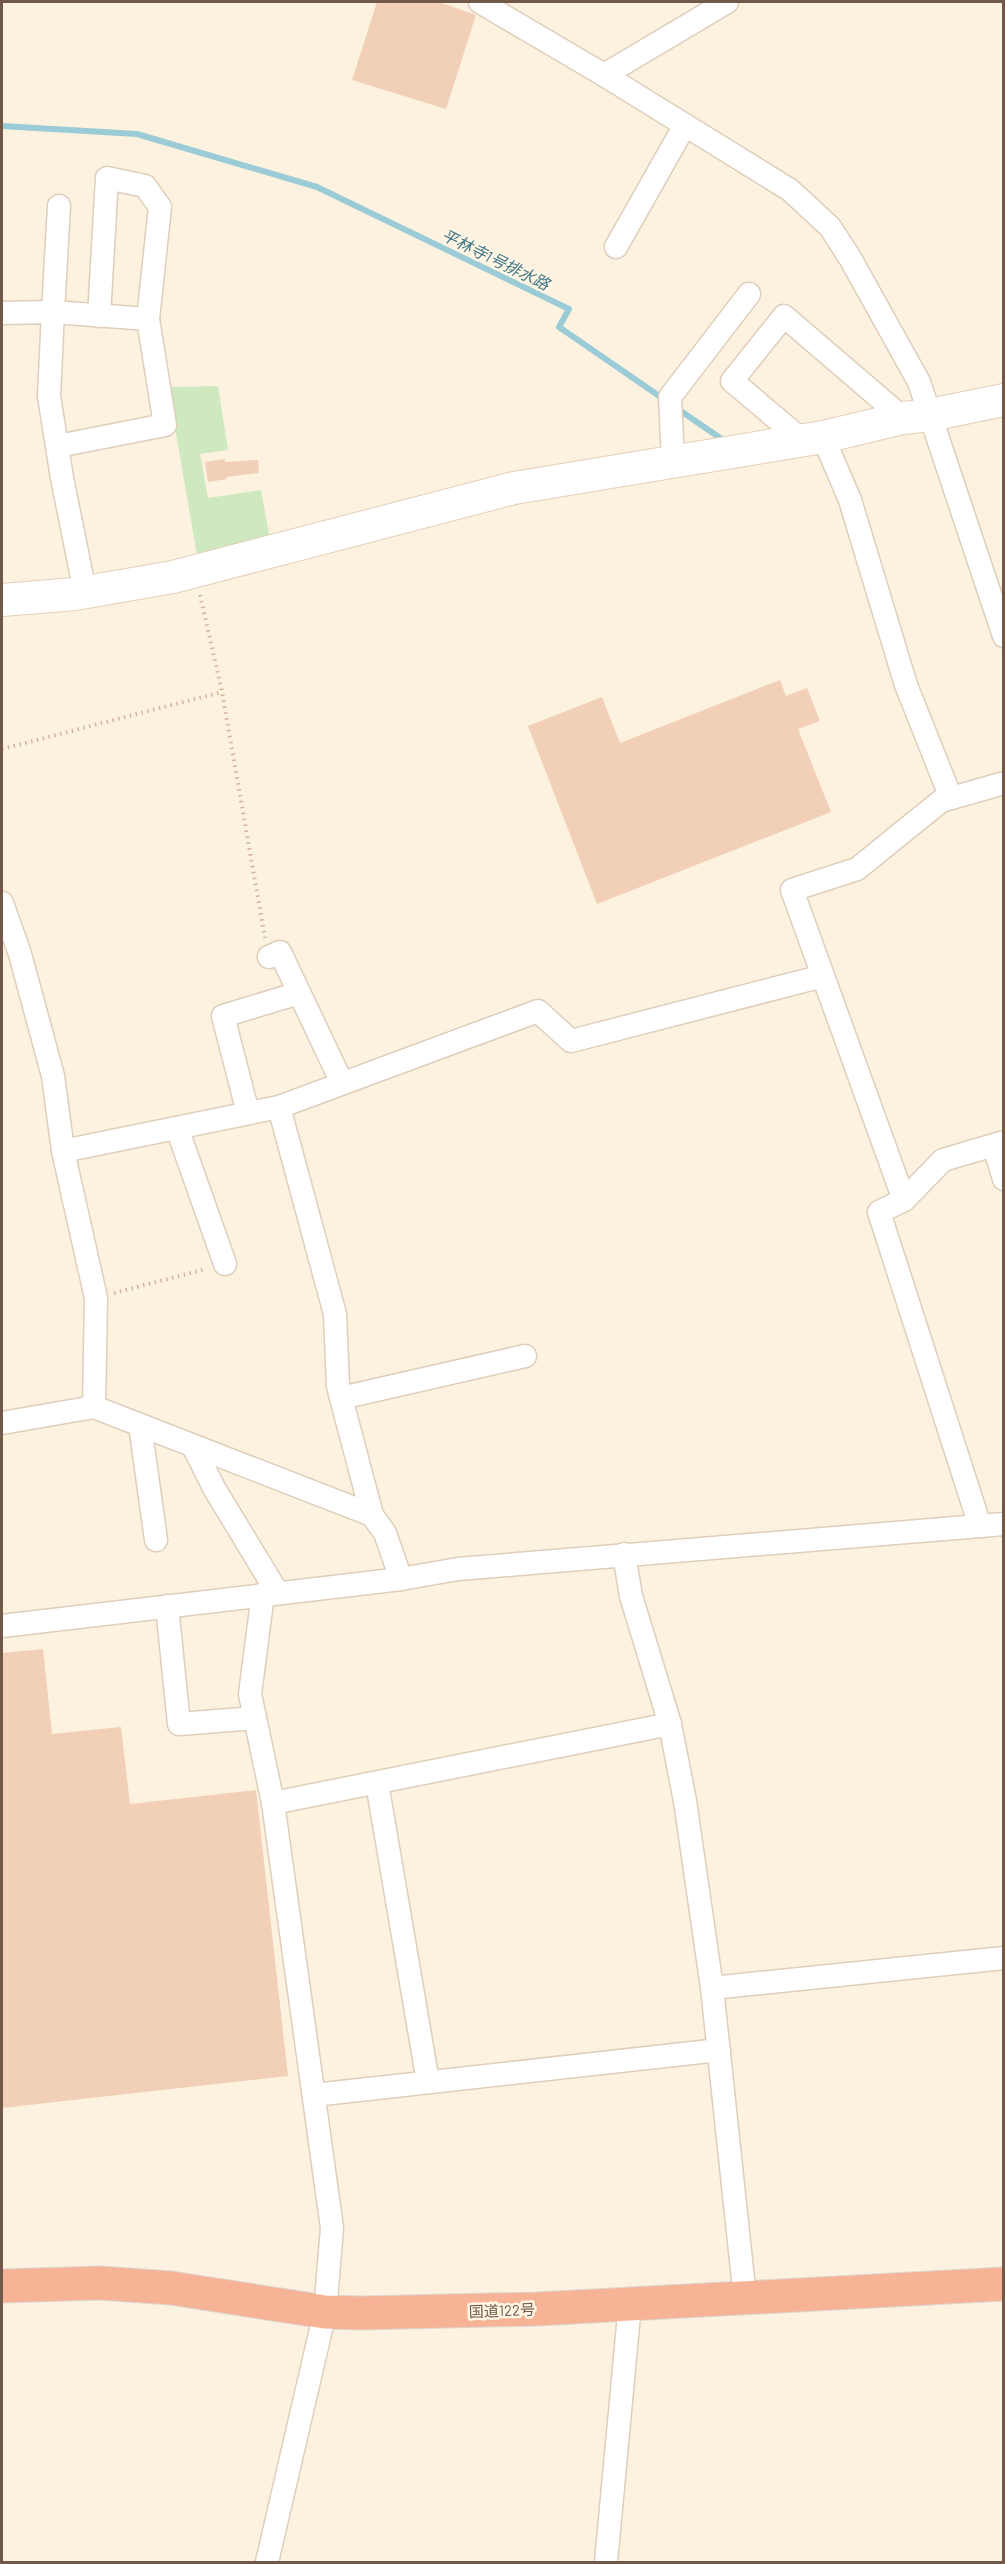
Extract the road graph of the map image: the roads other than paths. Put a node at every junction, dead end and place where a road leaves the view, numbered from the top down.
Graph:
1 (480, 2) edge
2 (727, 2) edge
3 (604, 75) junction
4 (685, 125) junction
5 (59, 206) dead end
6 (616, 247) dead end
7 (749, 294) dead end
8 (53, 312) junction
9 (2, 313) edge
10 (99, 316) junction
11 (148, 319) junction
12 (1004, 400) edge
13 (916, 416) junction
14 (812, 439) junction
15 (57, 446) junction
16 (673, 461) junction
17 (85, 592) junction
18 (2, 600) edge
19 (1004, 636) edge
20 (1004, 783) edge
21 (951, 798) junction
22 (2, 903) edge
23 (268, 957) road end
24 (824, 976) junction
25 (300, 993) junction
26 (342, 1083) junction
27 (279, 1107) junction
28 (248, 1113) junction
29 (177, 1128) junction
30 (999, 1144) edge
31 (63, 1151) junction
32 (1004, 1179) edge
33 (904, 1200) junction
34 (225, 1264) road end
35 (525, 1356) dead end
36 (341, 1398) junction
37 (94, 1407) junction
38 (2, 1423) edge
39 (140, 1425) junction
40 (193, 1446) junction
41 (372, 1515) junction
42 (1004, 1524) edge
43 (980, 1526) junction
44 (156, 1540) dead end
45 (624, 1554) junction
46 (401, 1579) junction
47 (270, 1593) junction
48 (167, 1606) junction
49 (2, 1626) edge
50 (255, 1718) junction
51 (670, 1724) junction
52 (377, 1783) junction
53 (273, 1803) junction
54 (1004, 1958) edge
55 (712, 1988) junction
56 (718, 2050) junction
57 (428, 2082) junction
58 (314, 2095) junction
59 (1004, 2284) edge
60 (2, 2286) edge
61 (745, 2298) junction
62 (630, 2304) junction
63 (326, 2312) junction
64 (267, 2562) edge
65 (606, 2562) edge

1 - 3 street
2 - 3 street
3 - 4 street
4 - 6 street
4 - 13 street
5 - 8 street
7 - 16 street
8 - 9 street
8 - 10 street
8 - 15 street
10 - 11 street
10 - 11 street
11 - 15 street
12 - 13 street
13 - 14 street
13 - 14 street
13 - 19 street
14 - 16 street
14 - 21 street
15 - 17 street
16 - 17 street
17 - 18 street
20 - 21 street
21 - 24 street
22 - 31 street
23 - 25 street
24 - 26 street
24 - 33 street
25 - 26 street
25 - 28 street
26 - 27 street
27 - 28 street
27 - 36 street
28 - 29 street
29 - 31 street
29 - 34 street
30 - 32 street
30 - 33 street
31 - 37 street
33 - 43 street
35 - 36 street
36 - 41 street
37 - 38 street
37 - 39 street
39 - 40 street
39 - 44 street
40 - 41 street
40 - 47 street
41 - 46 street
42 - 43 street
43 - 45 street
45 - 46 street
45 - 51 street
46 - 47 street
47 - 48 street
47 - 50 street
48 - 49 street
48 - 50 street
50 - 53 street
51 - 52 street
51 - 55 street
52 - 53 street
52 - 57 street
53 - 58 street
54 - 55 street
55 - 56 street
56 - 57 street
56 - 61 street
57 - 58 street
58 - 63 street
59 - 61 highway, 国道122号
60 - 63 highway, 国道122号
61 - 62 highway, 国道122号
62 - 63 highway, 国道122号
62 - 65 street
63 - 64 street

